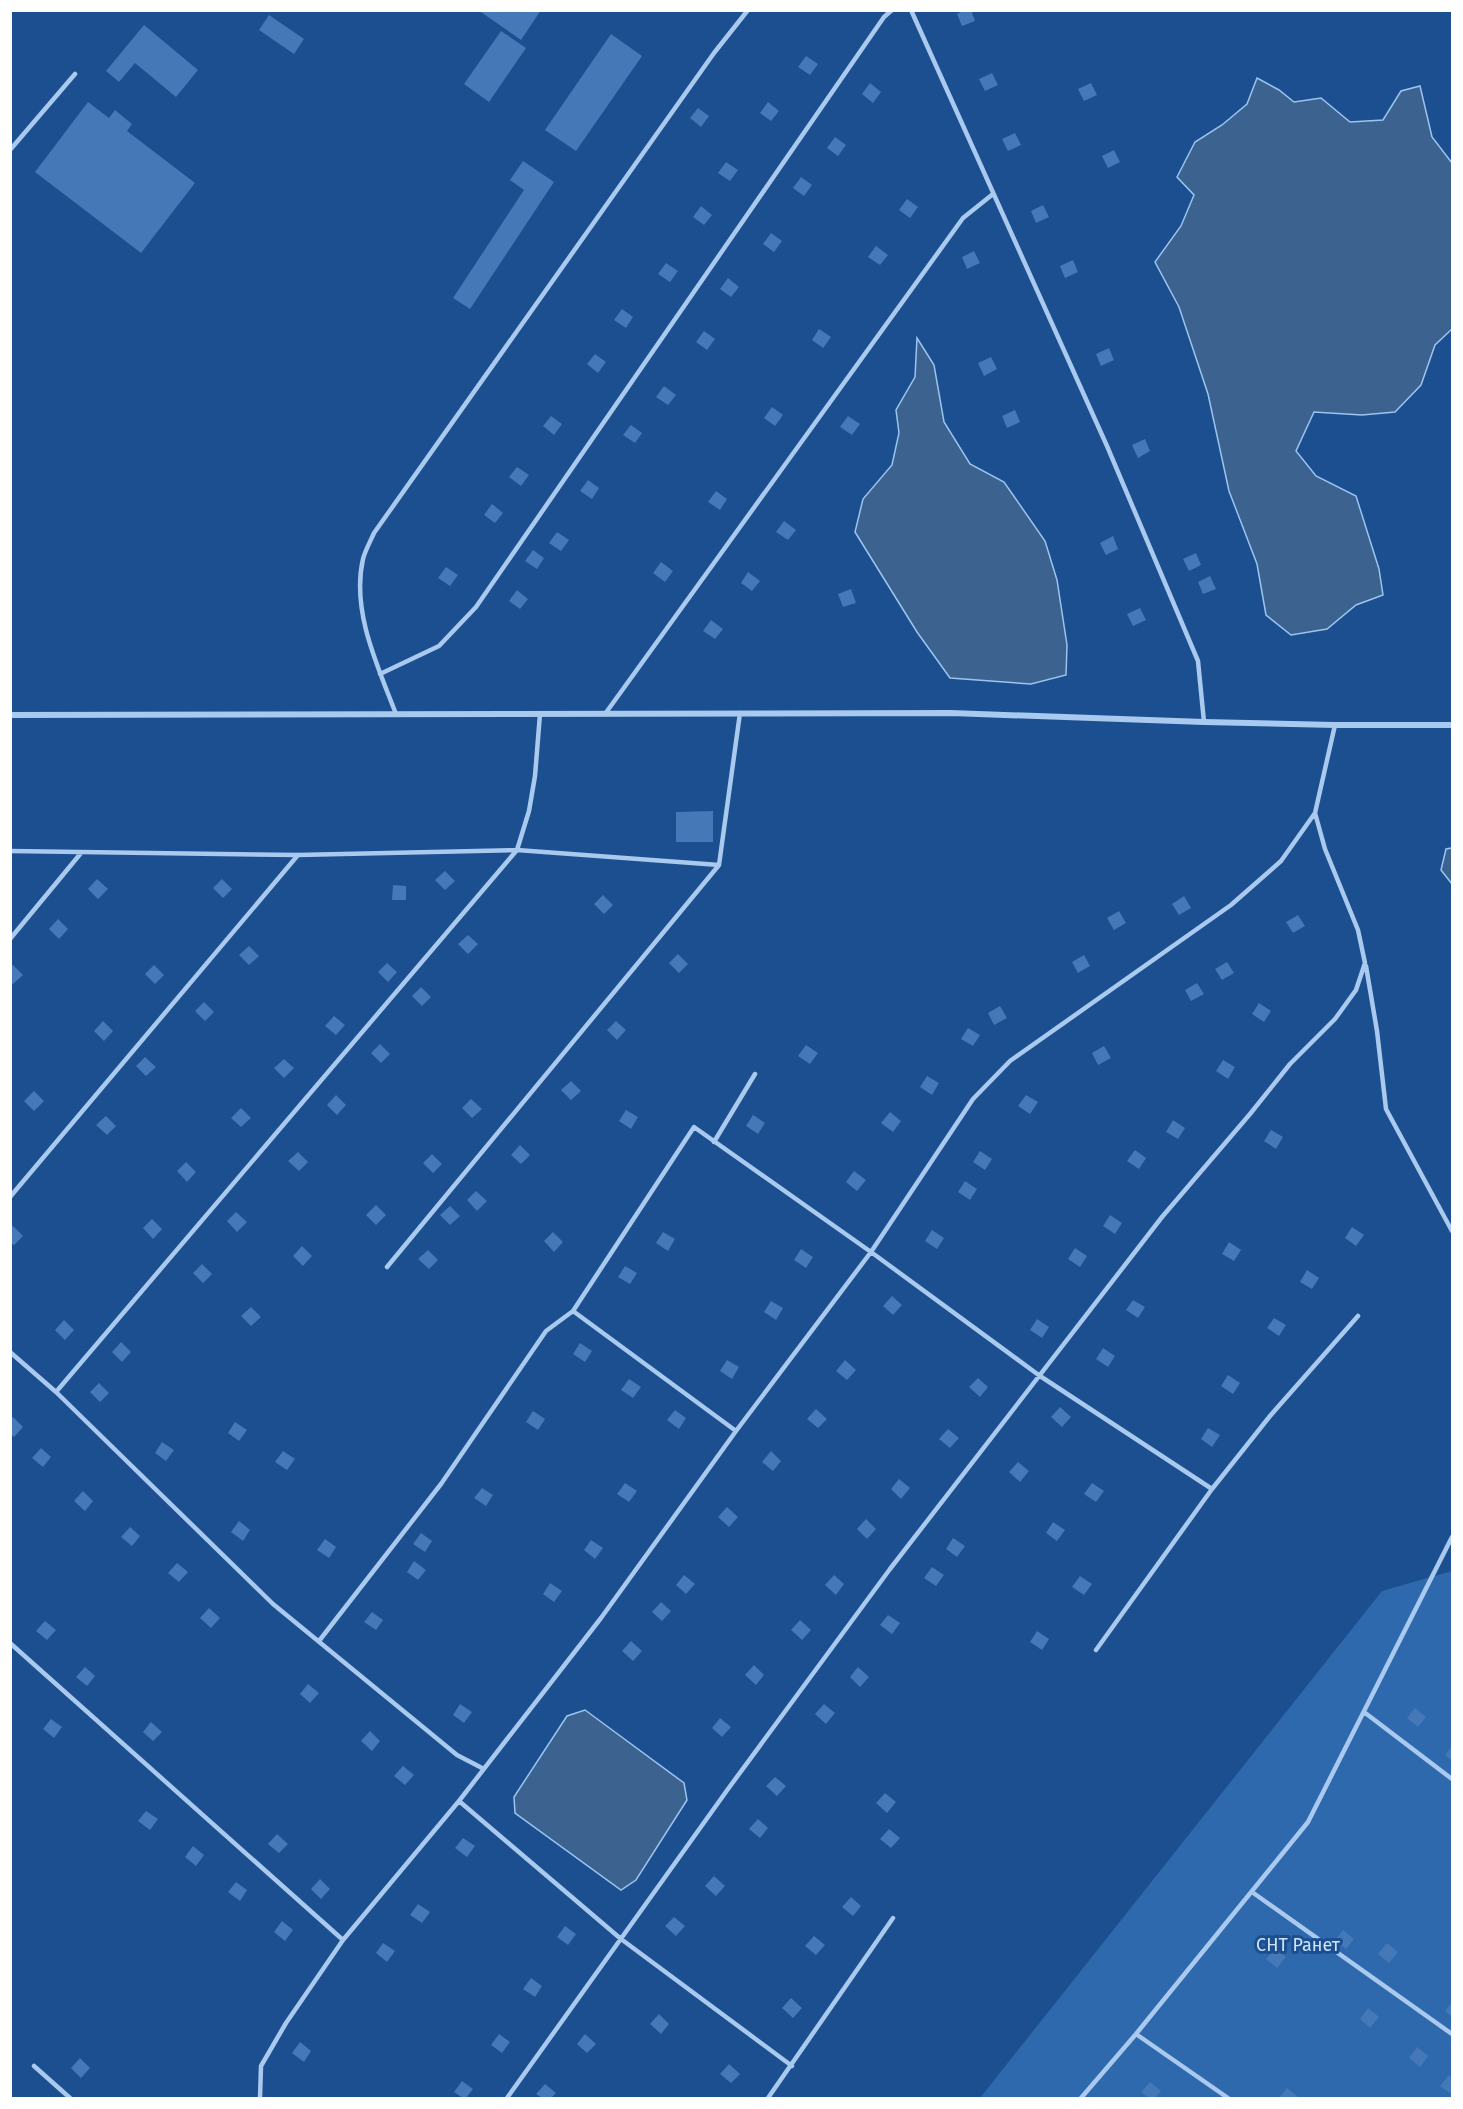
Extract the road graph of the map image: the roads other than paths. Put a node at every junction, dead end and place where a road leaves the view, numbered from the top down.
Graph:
1 (748, 10) edge
2 (892, 10) edge
3 (910, 10) edge
4 (75, 74) dead end
5 (10, 150) edge
6 (993, 194) junction
7 (380, 674) junction
8 (740, 713) junction
9 (396, 714) junction
10 (540, 714) junction
11 (605, 714) junction
12 (10, 715) edge
13 (1204, 722) junction
14 (1335, 725) junction
15 (1452, 725) edge
16 (1315, 813) junction
17 (517, 850) junction
18 (10, 851) edge
19 (81, 852) junction
20 (298, 855) junction
21 (719, 865) junction
22 (10, 939) edge
23 (1365, 963) junction
24 (754, 1074) dead end
25 (714, 1142) junction
26 (10, 1197) edge
27 (1452, 1231) edge
28 (871, 1252) junction
29 (387, 1267) dead end
30 (573, 1311) junction
31 (1358, 1316) dead end
32 (10, 1352) edge
33 (1040, 1376) junction
34 (56, 1392) junction
35 (736, 1431) junction
36 (1212, 1489) junction
37 (1452, 1537) edge
38 (320, 1641) junction
39 (10, 1643) edge
40 (1096, 1650) dead end
41 (1364, 1712) junction
42 (482, 1768) junction
43 (1452, 1779) edge
44 (459, 1801) junction
45 (1252, 1892) junction
46 (893, 1918) dead end
47 (621, 1939) junction
48 (343, 1940) junction
49 (1136, 2034) junction
50 (1452, 2034) edge
51 (34, 2066) dead end
52 (792, 2066) junction
53 (70, 2098) edge
54 (260, 2098) edge
55 (507, 2098) edge
56 (768, 2098) edge
57 (1081, 2098) edge
58 (1228, 2098) edge

1 - 7 lane
2 - 7 lane
3 - 6 lane
4 - 5 lane
6 - 11 lane
6 - 13 lane
7 - 9 lane
8 - 11 street
8 - 13 street
8 - 21 lane
9 - 10 street
9 - 12 street
10 - 11 street
10 - 17 lane
13 - 14 street
14 - 15 street
14 - 16 lane
16 - 23 lane
16 - 28 lane
17 - 20 lane
17 - 21 lane
17 - 34 lane
18 - 19 lane
19 - 20 lane
19 - 22 lane
20 - 26 lane
21 - 29 lane
23 - 27 lane
23 - 33 lane
24 - 25 lane
25 - 28 lane
25 - 30 lane
28 - 33 lane
28 - 35 lane
30 - 35 lane
30 - 38 lane
31 - 36 lane
32 - 34 lane
33 - 36 lane
33 - 47 lane
34 - 38 lane
35 - 42 lane
36 - 40 lane
37 - 41 lane
38 - 42 lane
39 - 48 lane
41 - 43 lane
41 - 45 lane
42 - 44 lane
44 - 47 lane
44 - 48 lane
45 - 49 lane
45 - 50 lane
46 - 52 lane
47 - 52 lane
47 - 55 lane
48 - 54 lane
49 - 57 lane
49 - 58 lane
51 - 53 lane
52 - 56 lane

